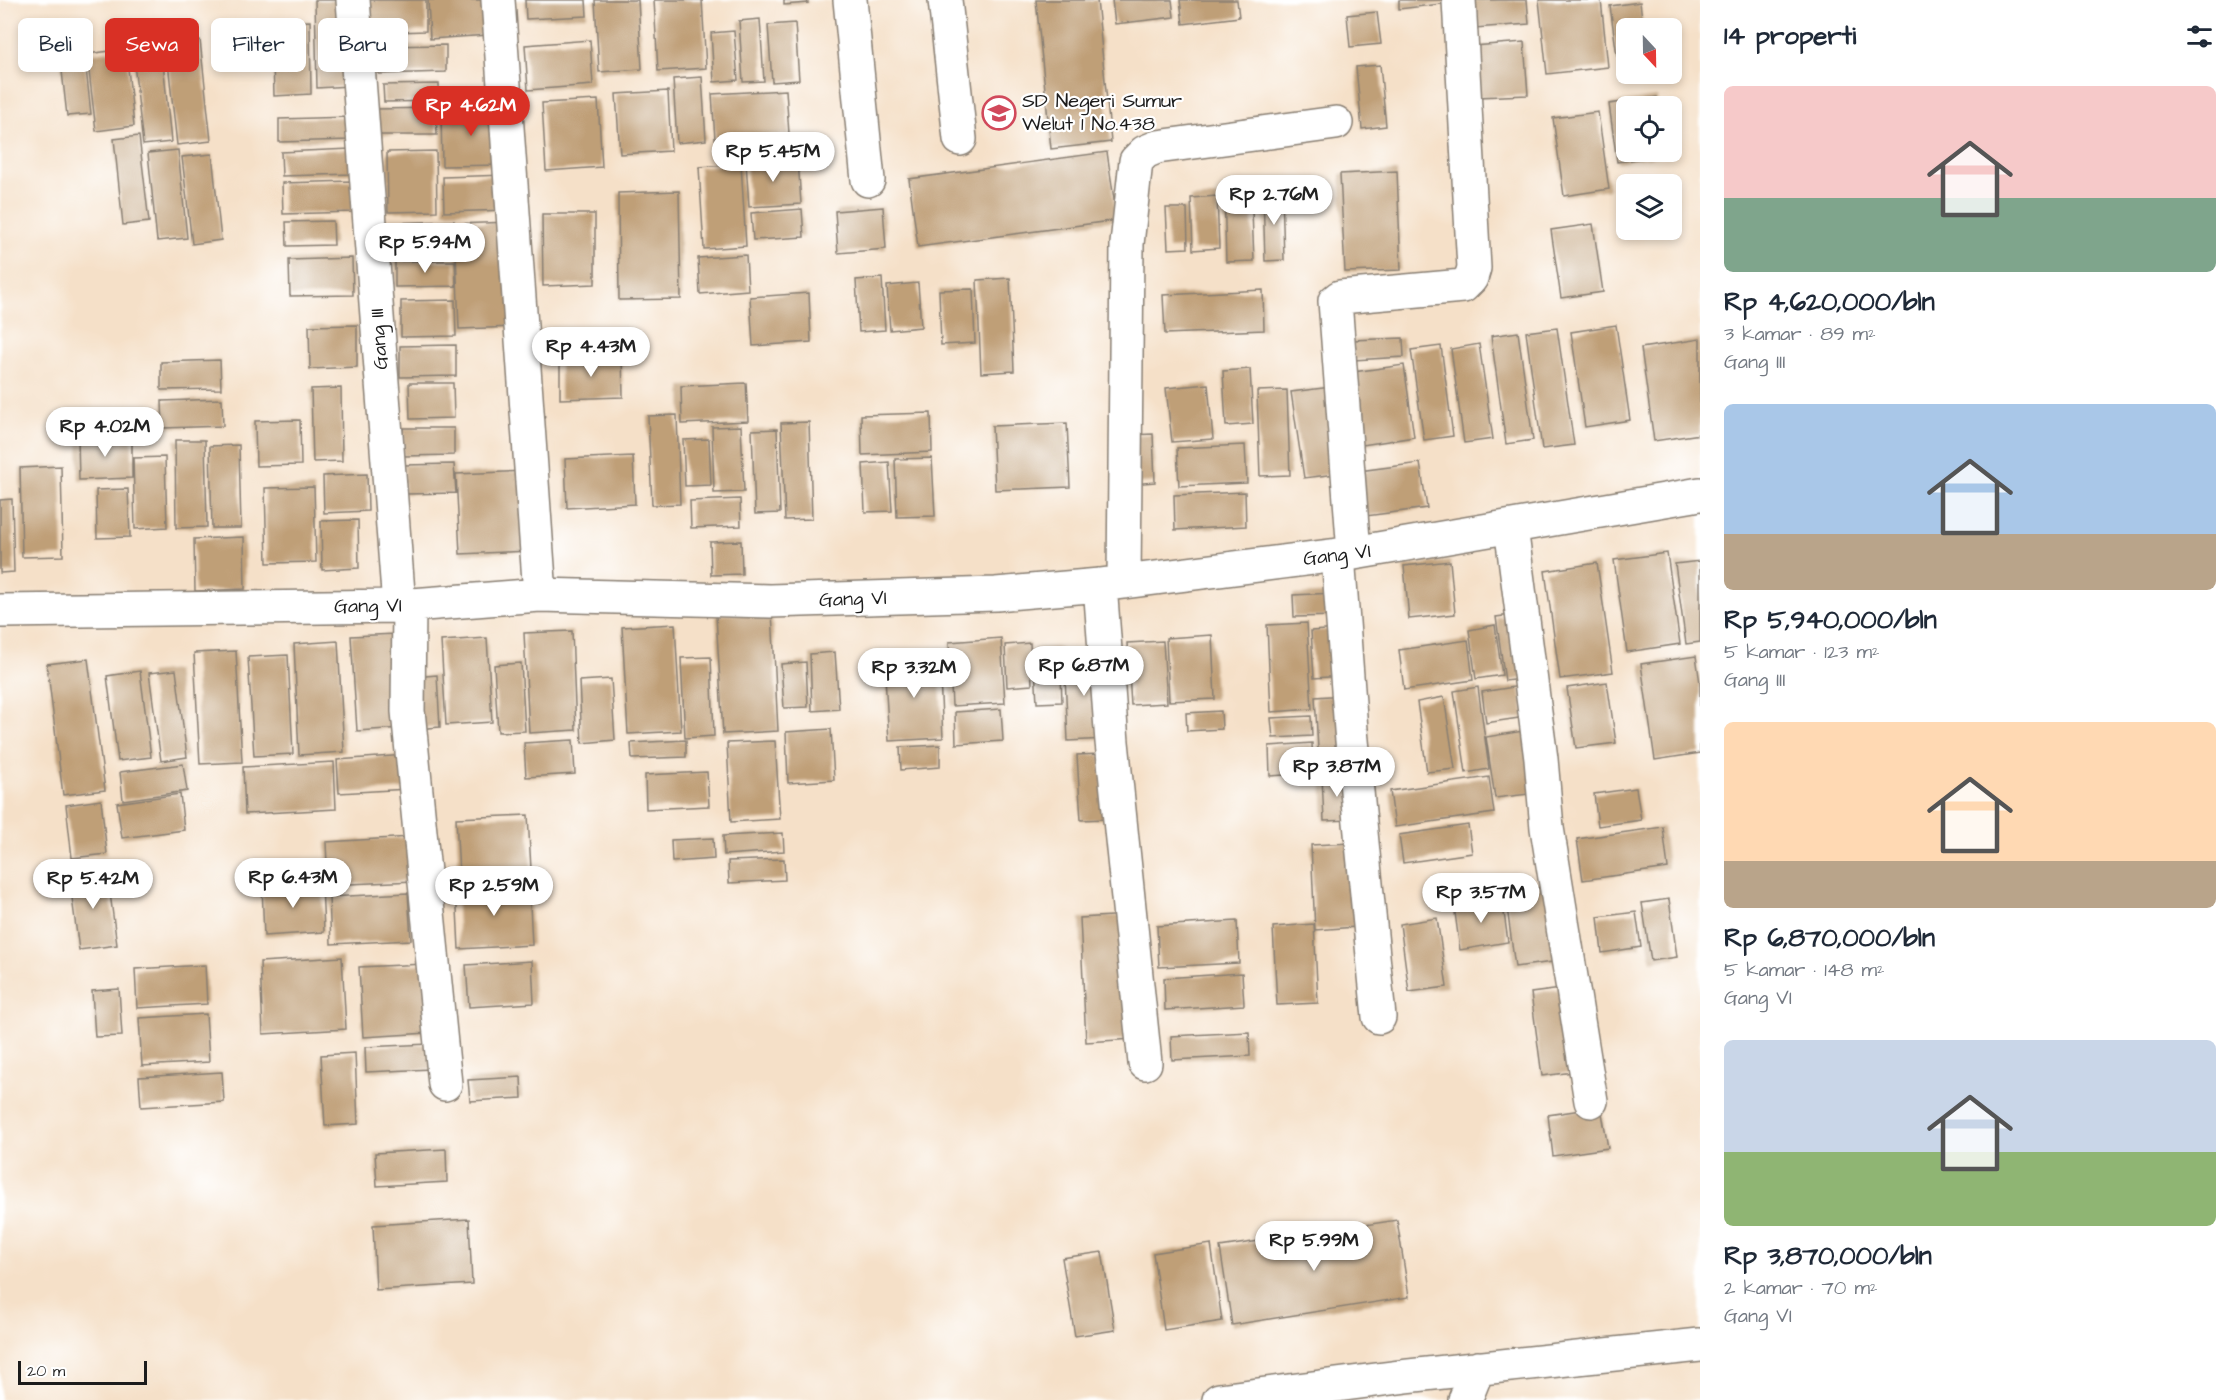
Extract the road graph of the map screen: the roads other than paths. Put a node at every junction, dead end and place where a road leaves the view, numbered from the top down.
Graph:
1 (353, 0) edge
2 (498, 0) edge
3 (850, 0) edge
4 (945, 0) edge
5 (1459, 0) edge
6 (1336, 123) dead end
7 (960, 139) dead end
8 (868, 180) dead end
9 (1700, 494) edge
10 (1510, 527) junction
11 (1346, 554) junction
12 (1112, 584) junction
13 (540, 595) junction
14 (404, 606) junction
15 (0, 611) edge
16 (1379, 1017) dead end
17 (1145, 1063) dead end
18 (445, 1084) dead end
19 (1591, 1101) dead end
20 (1700, 1345) edge
21 (1478, 1368) junction
22 (1402, 1388) edge
23 (1219, 1400) edge
24 (1466, 1400) edge

1 - 14 street, Gang III
2 - 13 street
3 - 8 street
4 - 7 street
5 - 11 street
6 - 12 street
9 - 10 street, Gang VI
10 - 11 street, Gang VI
10 - 19 street
11 - 12 street, Gang VI
11 - 16 street
12 - 13 street, Gang VI
12 - 17 street
13 - 14 street, Gang VI
14 - 15 street, Gang VI
14 - 18 street, Gang III
20 - 21 street
21 - 22 street
21 - 24 street
22 - 23 street

